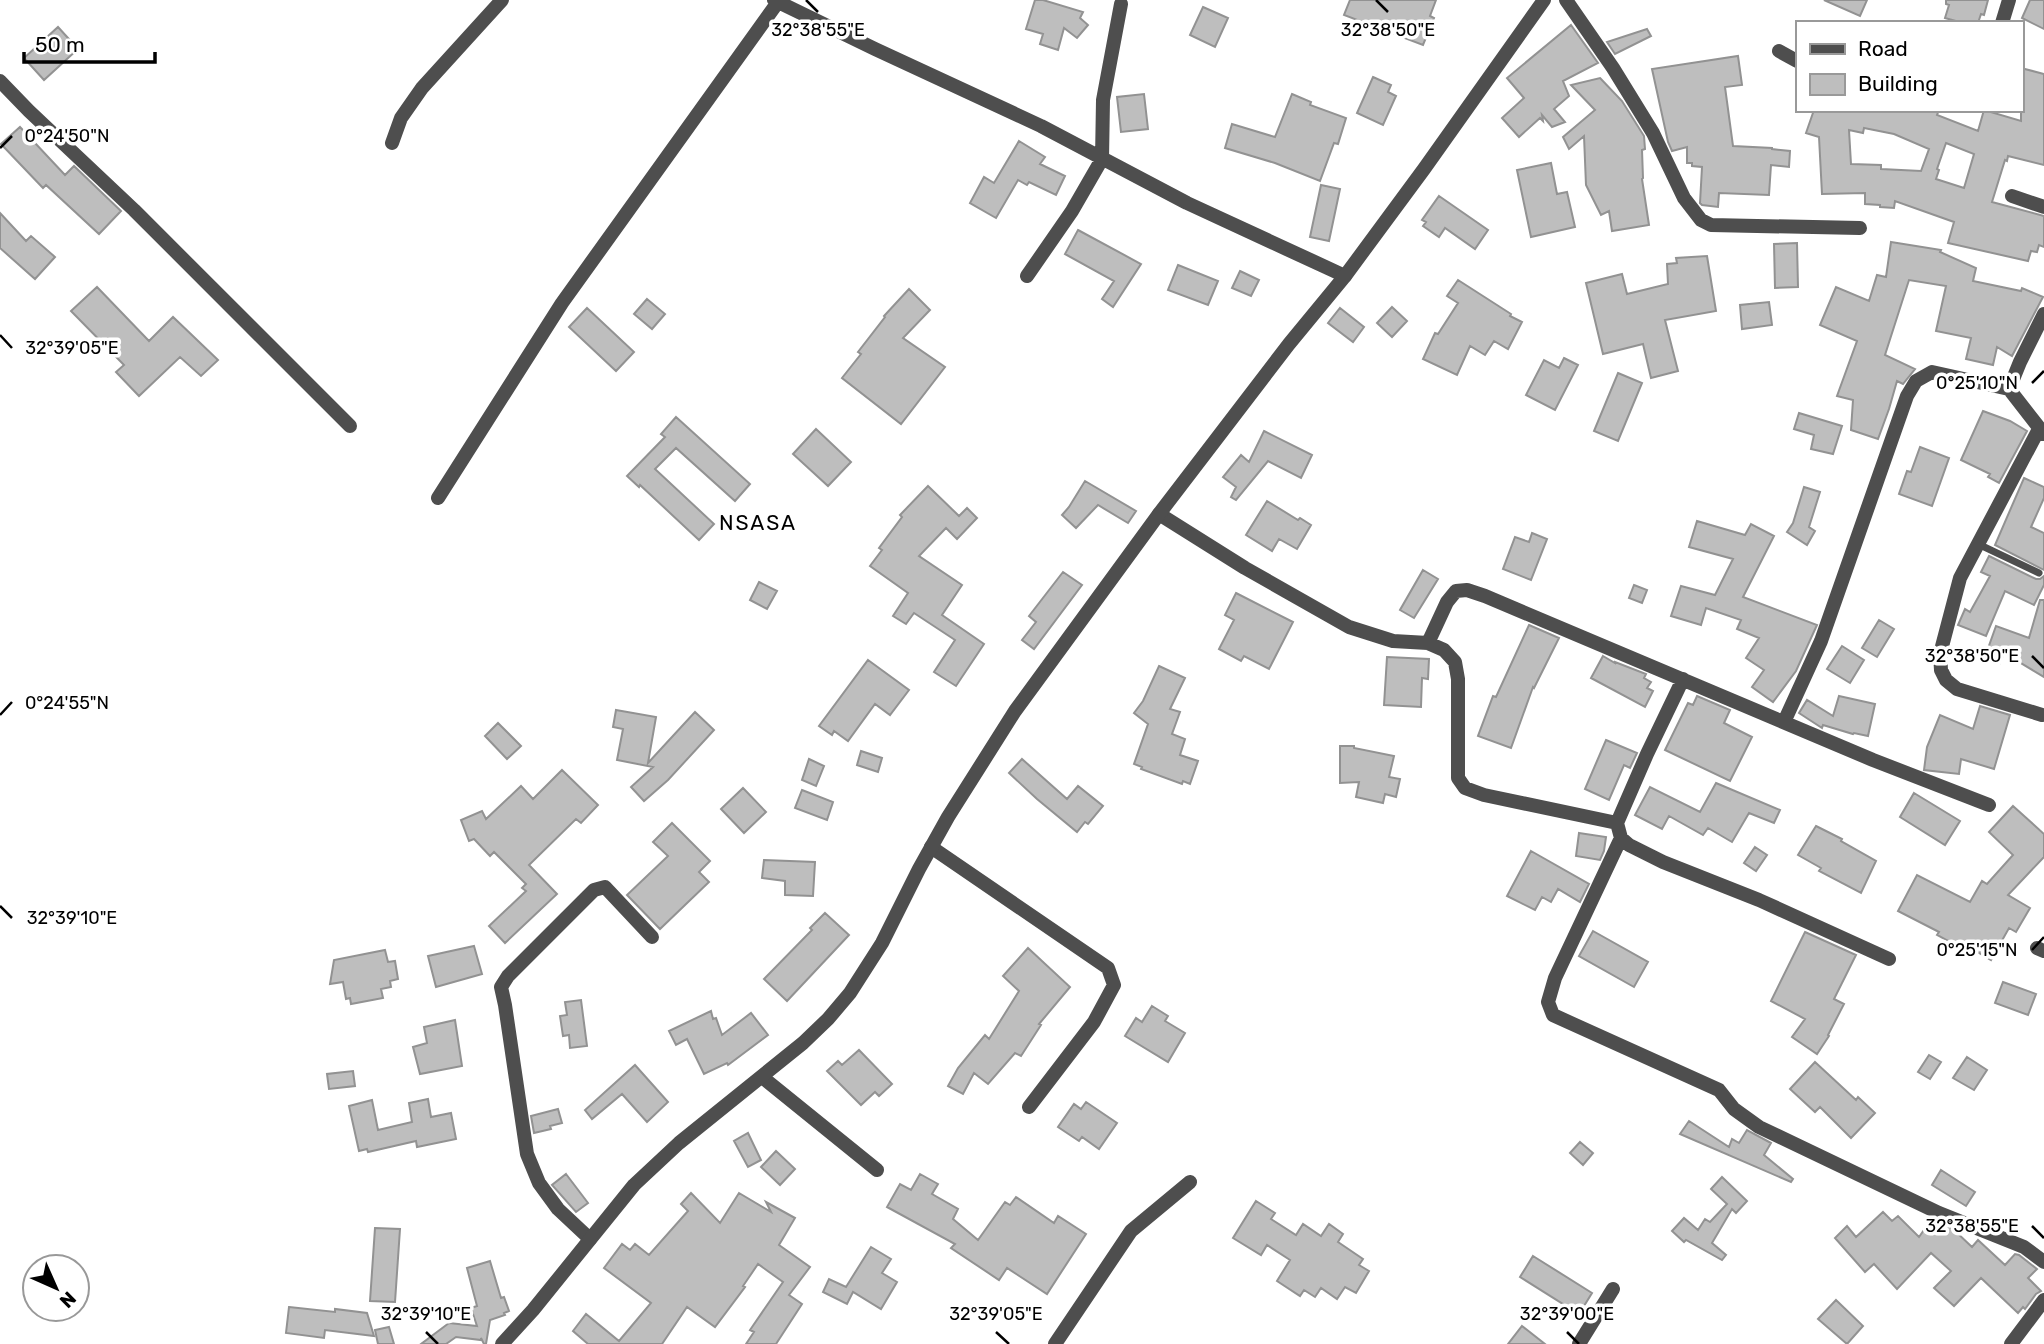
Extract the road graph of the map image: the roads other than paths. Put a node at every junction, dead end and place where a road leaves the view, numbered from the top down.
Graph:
1 (502, 0) edge
2 (1544, 0) edge
3 (1566, 0) edge
4 (2009, 0) edge
5 (776, 1) edge
6 (1121, 4) dead end
7 (2003, 21) edge
8 (1779, 51) dead end
9 (1796, 60) edge
10 (0, 81) edge
11 (392, 143) dead end
12 (1102, 159) junction
13 (2012, 196) dead end
14 (2044, 207) edge
15 (1860, 228) dead end
16 (1027, 275) dead end
17 (1345, 276) junction
18 (2044, 314) edge
19 (2009, 389) junction
20 (350, 426) dead end
21 (2041, 431) edge
22 (438, 498) dead end
23 (1159, 514) junction
24 (1979, 544) junction
25 (2039, 573) dead end
26 (1428, 643) junction
27 (1683, 679) junction
28 (2042, 715) dead end
29 (1784, 722) junction
30 (1989, 805) dead end
31 (1619, 830) junction
32 (931, 847) junction
33 (652, 937) dead end
34 (1889, 959) dead end
35 (762, 1077) junction
36 (1029, 1107) dead end
37 (877, 1170) dead end
38 (1191, 1182) dead end
39 (590, 1240) junction
40 (2044, 1262) edge
41 (1613, 1289) dead end
42 (2044, 1300) edge
43 (502, 1344) edge
44 (1055, 1344) edge
45 (1579, 1344) edge
46 (2011, 1344) edge

1 - 11 street
2 - 17 street
3 - 15 street
4 - 7 street
5 - 12 street
5 - 22 street
6 - 12 street
8 - 9 street
10 - 20 street
12 - 16 street
12 - 17 street
13 - 14 street
17 - 23 street
18 - 19 street
19 - 21 street
19 - 29 street
21 - 24 street
23 - 26 street
23 - 32 street
24 - 25 lane
24 - 28 street
26 - 27 street
26 - 31 street
27 - 29 street
27 - 31 street
29 - 30 street
31 - 34 street
31 - 40 street
32 - 35 street
32 - 36 street
33 - 39 street
35 - 37 street
35 - 39 street
38 - 44 street
39 - 43 street
41 - 45 street
42 - 46 street

